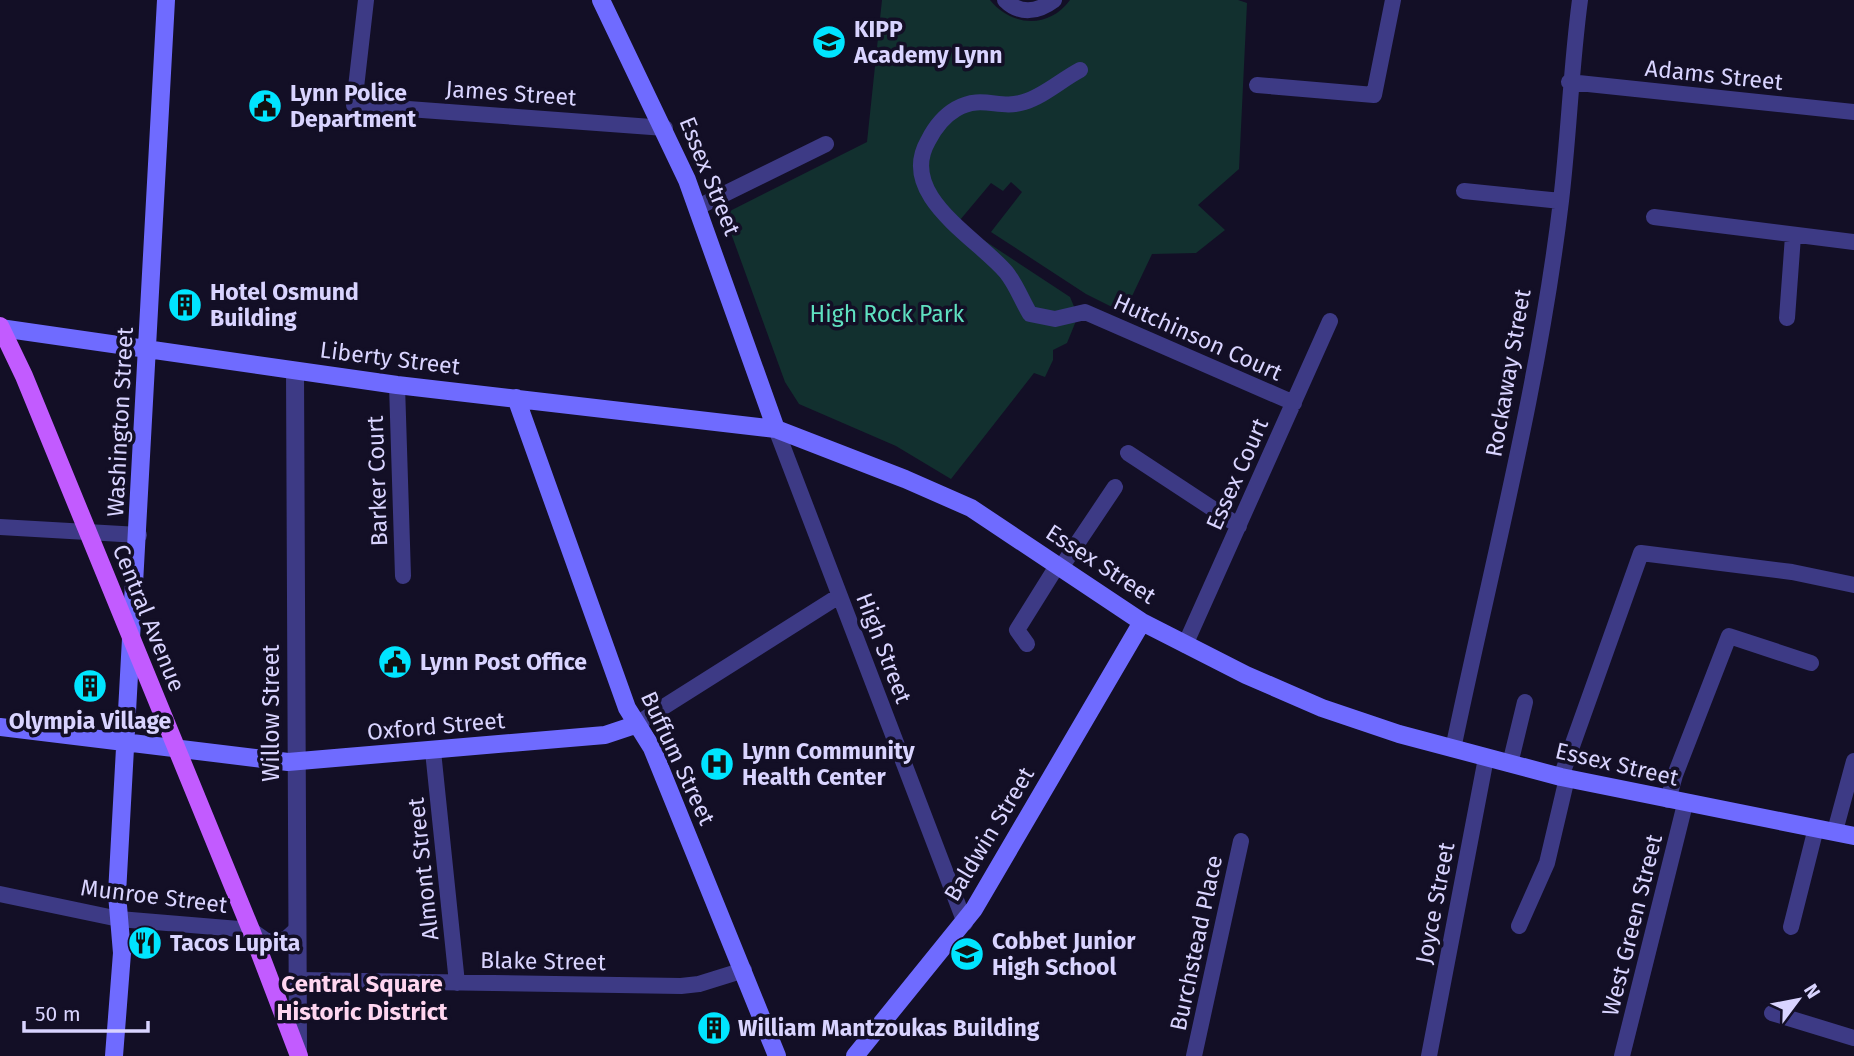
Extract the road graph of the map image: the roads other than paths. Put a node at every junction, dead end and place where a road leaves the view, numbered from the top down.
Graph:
1 (166, 0) edge
2 (366, 0) edge
3 (601, 0) edge
4 (1005, 0) edge
5 (1054, 0) edge
6 (1393, 0) edge
7 (1580, 0) edge
8 (1080, 70) dead end
9 (1570, 82) junction
10 (1257, 85) dead end
11 (1854, 112) edge
12 (665, 128) junction
13 (826, 144) dead end
14 (1464, 191) dead end
15 (1561, 201) junction
16 (698, 208) junction
17 (1654, 217) dead end
18 (1793, 236) junction
19 (1854, 242) edge
20 (1787, 318) dead end
21 (1331, 321) dead end
22 (1, 327) edge
23 (148, 348) junction
24 (295, 371) junction
25 (397, 385) junction
26 (516, 398) junction
27 (1294, 403) junction
28 (776, 429) junction
29 (1128, 453) dead end
30 (1115, 487) dead end
31 (1239, 526) junction
32 (0, 527) edge
33 (88, 532) junction
34 (139, 536) junction
35 (1059, 567) junction
36 (403, 576) dead end
37 (1854, 585) edge
38 (839, 596) junction
39 (1142, 622) junction
40 (1027, 644) dead end
41 (1185, 645) junction
42 (133, 646) junction
43 (1811, 663) dead end
44 (1525, 702) dead end
45 (635, 725) junction
46 (0, 727) edge
47 (127, 743) junction
48 (176, 749) junction
49 (1452, 749) junction
50 (433, 751) junction
51 (1486, 758) junction
52 (1854, 761) edge
53 (296, 762) junction
54 (1510, 764) junction
55 (1564, 778) junction
56 (1676, 802) junction
57 (1816, 828) junction
58 (1835, 831) junction
59 (1854, 836) edge
60 (1241, 841) dead end
61 (0, 894) edge
62 (119, 919) junction
63 (965, 923) junction
64 (1519, 926) dead end
65 (1791, 927) dead end
66 (297, 929) junction
67 (251, 930) junction
68 (744, 971) junction
69 (297, 980) junction
70 (457, 982) junction
71 (1772, 1013) dead end
72 (1854, 1038) edge
73 (298, 1055) edge
74 (114, 1056) edge
75 (777, 1056) edge
76 (855, 1056) edge
77 (1194, 1056) edge
78 (1429, 1056) edge
79 (1622, 1056) edge

1 - 23 main road, Washington Street
2 - 12 street, James Street
3 - 12 main road, Essex Street
4 - 5 street
6 - 10 street
7 - 9 street, Rockaway Street
8 - 27 street, Hutchinson Court
9 - 11 street, Adams Street
9 - 15 street, Rockaway Street
12 - 16 main road, Essex Street
13 - 16 street
14 - 15 street
15 - 49 street, Rockaway Street
16 - 28 main road, Essex Street
17 - 18 street
18 - 19 street
18 - 20 street
21 - 27 street, Essex Court
22 - 23 main road, Liberty Street
22 - 33 main road, Central Avenue
23 - 24 main road, Liberty Street
23 - 34 main road, Washington Street
24 - 25 main road, Liberty Street
24 - 53 street, Willow Street
25 - 26 main road, Liberty Street
25 - 36 street, Barker Court
26 - 28 main road, Liberty Street
26 - 45 main road, Buffum Street
27 - 31 street, Essex Court
28 - 35 main road, Essex Street
28 - 38 street, High Street
29 - 31 street
30 - 35 street
31 - 41 street, Essex Court
32 - 33 street
33 - 34 street
33 - 42 main road, Central Avenue
34 - 42 main road, Washington Street
35 - 39 main road, Essex Street
35 - 40 street
37 - 55 street
38 - 45 street, Oxford Street
38 - 63 street, High Street
39 - 41 main road, Essex Street
39 - 63 main road, Baldwin Street
41 - 49 main road, Essex Street
42 - 47 main road, Washington Street
42 - 48 main road, Central Avenue
43 - 56 street, West Green Street
44 - 54 street
45 - 50 main road, Oxford Street
45 - 68 main road, Buffum Street
46 - 47 main road, Oxford Street
47 - 48 main road, Oxford Street
47 - 62 main road, Washington Street
48 - 53 main road, Oxford Street
48 - 67 main road, Central Avenue
49 - 51 main road, Essex Street
50 - 53 main road, Oxford Street
50 - 70 street, Almont Street
51 - 54 main road, Essex Street
51 - 78 street, Joyce Street
52 - 58 street
53 - 66 street, Willow Street
54 - 55 main road, Essex Street
55 - 56 main road, Essex Street
55 - 64 street
56 - 57 main road, Essex Street
56 - 79 street, West Green Street
57 - 58 main road, Essex Street
57 - 65 street
58 - 59 main road, Essex Street
60 - 77 street, Burchstead Place
61 - 62 street, Munroe Street
62 - 67 street, Munroe Street
62 - 74 main road, Washington Street
63 - 76 main road, Baldwin Street
66 - 67 street, Munroe Street
66 - 69 street, Willow Street
67 - 73 main road, Central Avenue
68 - 70 street, Blake Street
68 - 75 main road, Buffum Street
69 - 70 street, Blake Street
69 - 73 street, Willow Street
71 - 72 street

